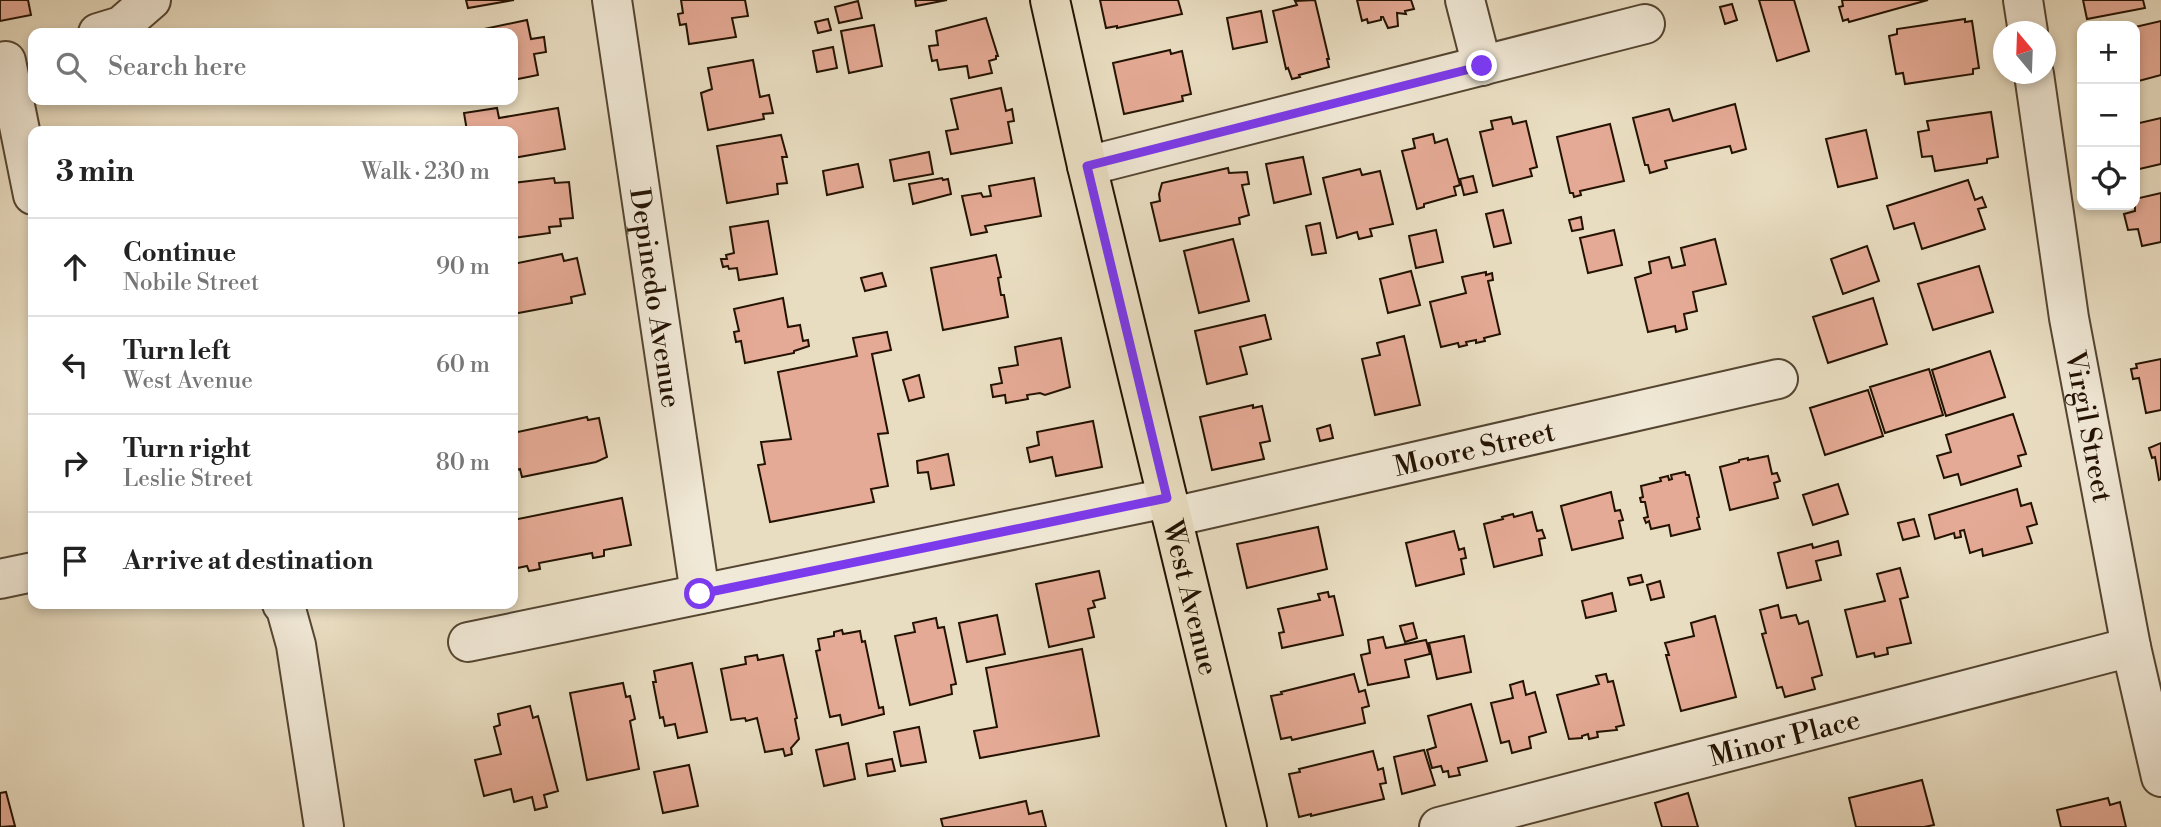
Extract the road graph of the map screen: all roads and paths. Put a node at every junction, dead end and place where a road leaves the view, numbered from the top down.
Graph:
1 (151, 0) edge
2 (612, 0) edge
3 (1049, 0) edge
4 (1465, 0) edge
5 (2023, 0) edge
6 (2026, 21) edge
7 (1646, 24) dead end
8 (114, 28) edge
9 (13, 59) edge
10 (1482, 66) junction
11 (2035, 84) edge
12 (28, 161) edge
13 (1087, 166) junction
14 (1778, 379) dead end
15 (1169, 507) junction
16 (28, 573) edge
17 (0, 579) edge
18 (700, 594) junction
19 (286, 609) edge
20 (468, 642) dead end
21 (2131, 647) junction
22 (2161, 777) edge
23 (324, 827) edge
24 (1247, 827) edge
25 (1439, 827) edge

1 - 8 street
2 - 18 street, Depinedo Avenue
3 - 13 main road, West Avenue
4 - 10 street
5 - 6 street
7 - 10 street
9 - 12 street
10 - 13 street
11 - 21 street, Virgil Street
13 - 15 main road, West Avenue
14 - 15 street, Moore Street
15 - 18 street, Moore Street
15 - 24 main road, West Avenue
16 - 17 street
18 - 20 street, Moore Street
19 - 23 street
21 - 22 street, Virgil Street
21 - 25 street, Minor Place

